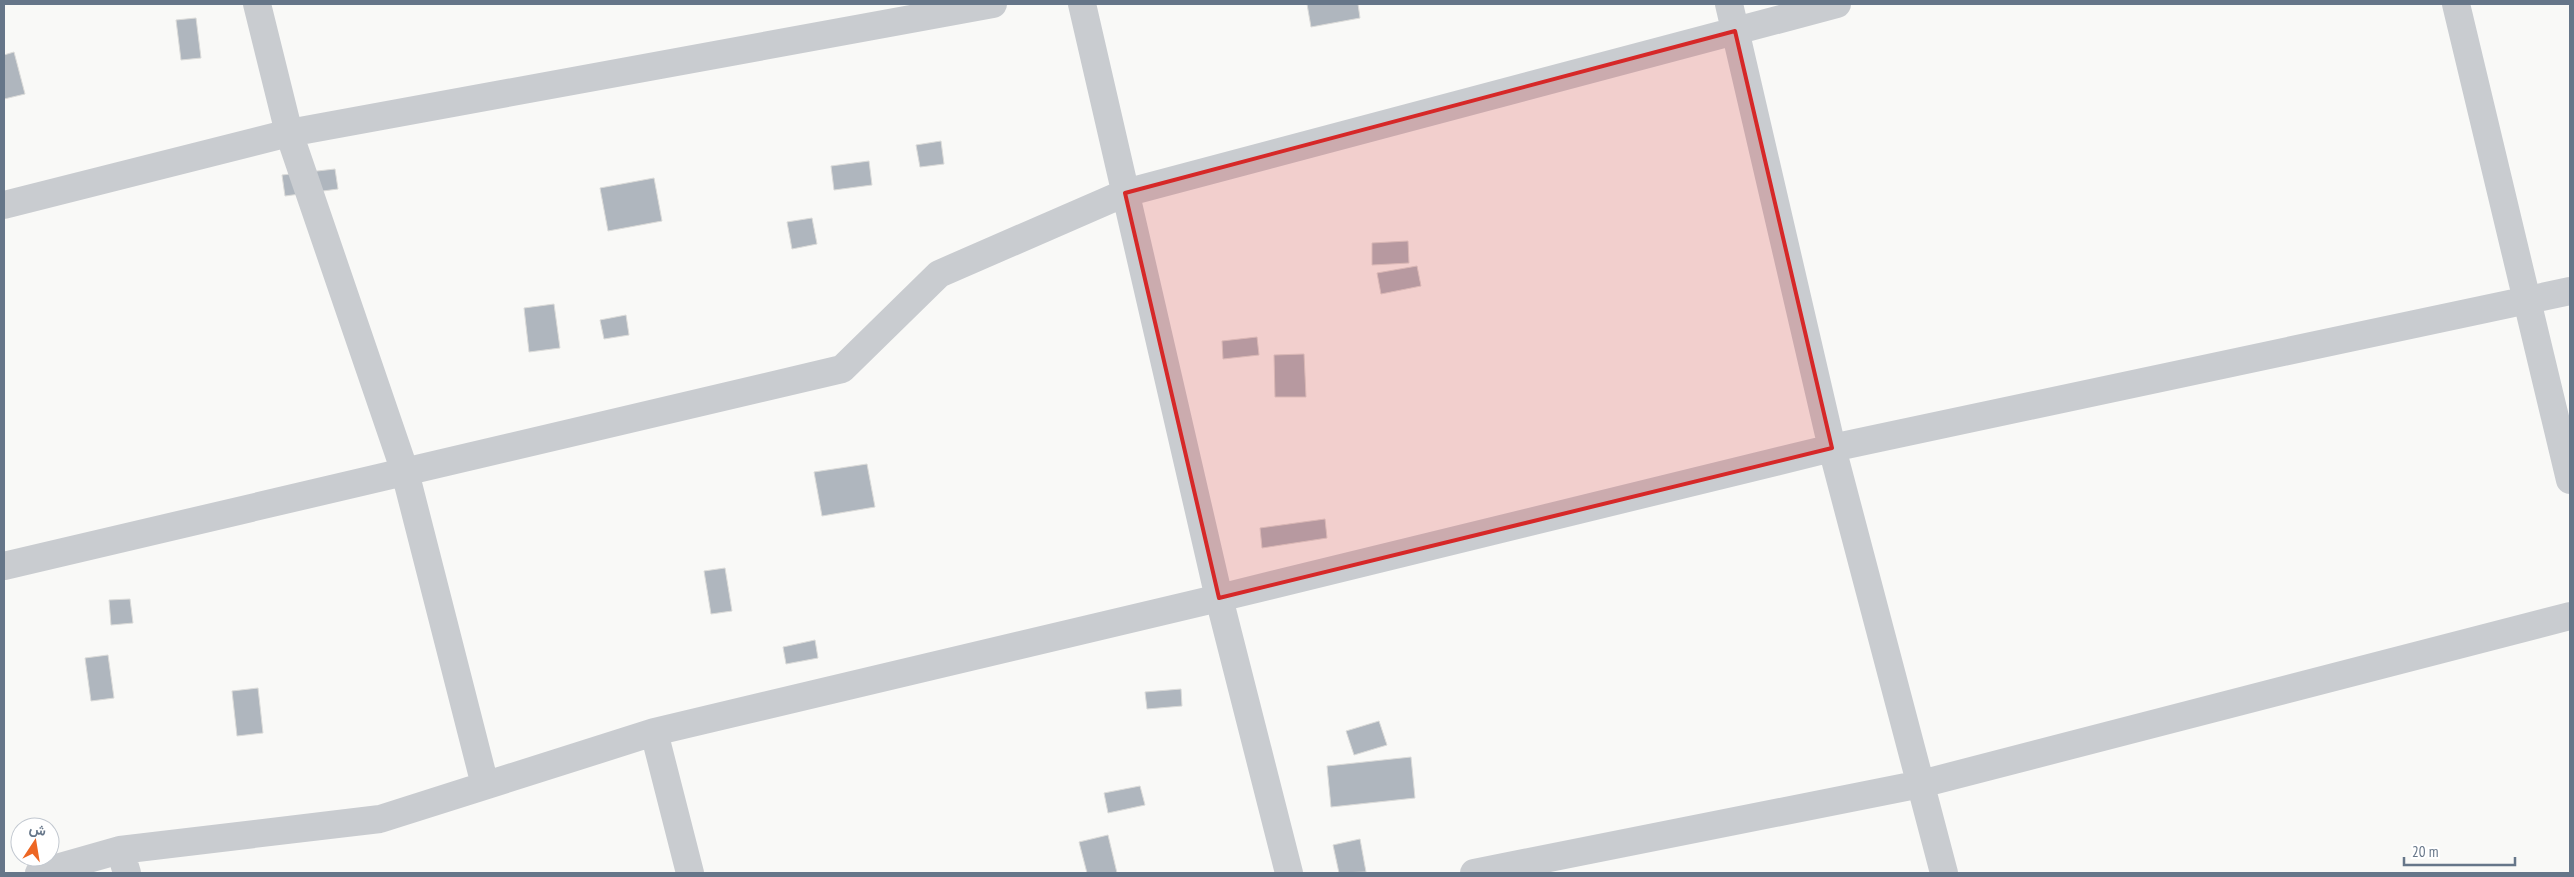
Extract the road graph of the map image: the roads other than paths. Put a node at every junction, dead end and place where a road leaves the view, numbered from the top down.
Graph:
1 (257, 4) edge
2 (993, 4) edge
3 (1082, 4) edge
4 (1729, 4) edge
5 (1837, 4) edge
6 (2456, 4) edge
7 (1736, 31) junction
8 (289, 133) junction
9 (1125, 193) junction
10 (4, 205) edge
11 (2570, 291) edge
12 (2527, 301) junction
13 (1832, 448) junction
14 (405, 472) junction
15 (2570, 480) edge
16 (4, 566) edge
17 (1219, 598) junction
18 (2570, 616) edge
19 (654, 732) junction
20 (1921, 784) junction
21 (486, 785) junction
22 (124, 861) edge
23 (38, 873) edge
24 (690, 873) edge
25 (1289, 873) edge
26 (1474, 873) edge
27 (1944, 873) edge

1 - 8 street
2 - 8 street
3 - 9 street
4 - 7 street
5 - 7 street
6 - 12 street
7 - 9 street
7 - 13 street
8 - 10 street
8 - 14 street
9 - 14 street
9 - 17 street
11 - 12 street
12 - 13 street
12 - 15 street
13 - 17 street
13 - 20 street
14 - 16 street
14 - 21 street
17 - 19 street
17 - 25 street
18 - 20 street
19 - 21 street
19 - 24 street
20 - 26 street
20 - 27 street
21 - 22 street
22 - 23 street

